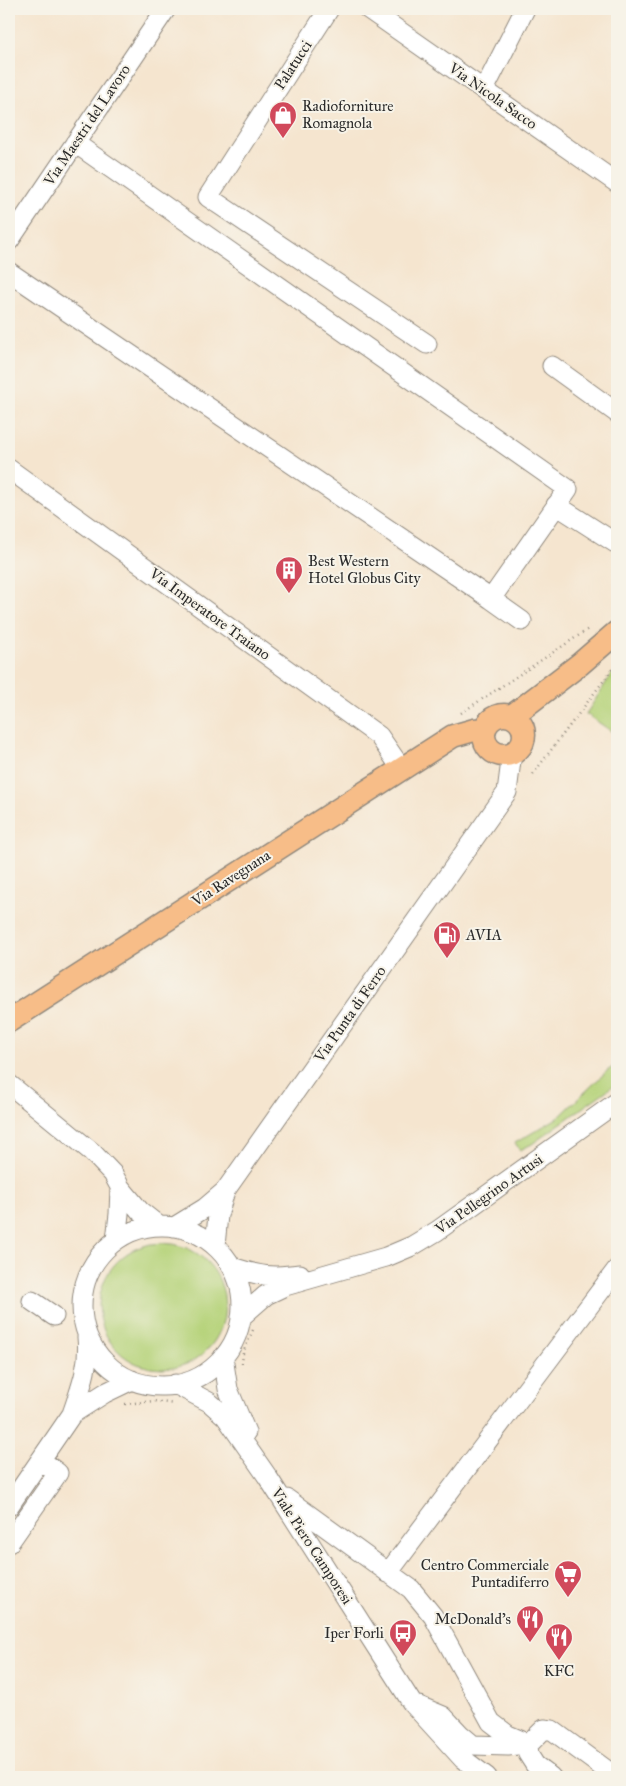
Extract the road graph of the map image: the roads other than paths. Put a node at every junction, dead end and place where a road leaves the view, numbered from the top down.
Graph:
1 (166, 9) edge
2 (329, 9) edge
3 (368, 9) edge
4 (525, 9) edge
5 (484, 90) junction
6 (75, 143) junction
7 (617, 183) edge
8 (9, 241) edge
9 (9, 272) edge
10 (427, 344) dead end
11 (552, 366) dead end
12 (617, 412) edge
13 (9, 469) edge
14 (556, 505) junction
15 (617, 544) edge
16 (491, 599) junction
17 (522, 620) dead end
18 (617, 632) edge
19 (517, 721) junction
20 (495, 744) junction
21 (402, 768) junction
22 (9, 1021) edge
23 (9, 1084) edge
24 (617, 1102) edge
25 (120, 1187) junction
26 (225, 1191) junction
27 (166, 1226) junction
28 (116, 1240) junction
29 (215, 1246) junction
30 (351, 1266) junction
31 (232, 1267) junction
32 (617, 1269) edge
33 (32, 1301) dead end
34 (54, 1316) dead end
35 (249, 1320) junction
36 (87, 1333) junction
37 (223, 1358) junction
38 (132, 1380) junction
39 (175, 1384) junction
40 (72, 1414) junction
41 (41, 1460) junction
42 (272, 1484) junction
43 (9, 1506) edge
44 (9, 1543) edge
45 (388, 1572) junction
46 (412, 1703) junction
47 (529, 1744) junction
48 (487, 1777) edge
49 (551, 1777) edge
50 (616, 1777) edge

1 - 6 street, Via Maestri del Lavoro
2 - 10 street, Palatucci
3 - 5 street, Via Nicola Sacco
4 - 5 street
5 - 7 street, Via Nicola Sacco
6 - 8 street, Via Maestri del Lavoro
6 - 14 street
9 - 16 street
11 - 12 street
13 - 21 street, Via Imperatore Traiano
14 - 15 street
14 - 16 street
16 - 17 street
18 - 19 main road
19 - 20 main road
19 - 20 main road
20 - 21 main road, Via Ravegnana
20 - 26 street, Via Punta di Ferro
21 - 22 main road, Via Ravegnana
23 - 25 street
24 - 30 street, Via Pellegrino Artusi
25 - 27 street
25 - 28 street
26 - 27 street
26 - 29 street, Via Punta di Ferro
27 - 28 street
27 - 29 street
28 - 36 street
29 - 31 street
30 - 31 street
30 - 35 street
31 - 35 street
32 - 45 street
33 - 34 street
35 - 37 street
36 - 38 street
36 - 40 street
37 - 39 street
37 - 42 street, Viale Piero Camporesi
38 - 39 street
38 - 40 street
39 - 42 street, Viale Piero Camporesi
40 - 41 street
41 - 43 street
41 - 44 street
42 - 45 street
42 - 46 street, Viale Piero Camporesi
45 - 47 street
46 - 47 street
46 - 48 street, Viale Piero Camporesi
47 - 49 street
47 - 50 street

